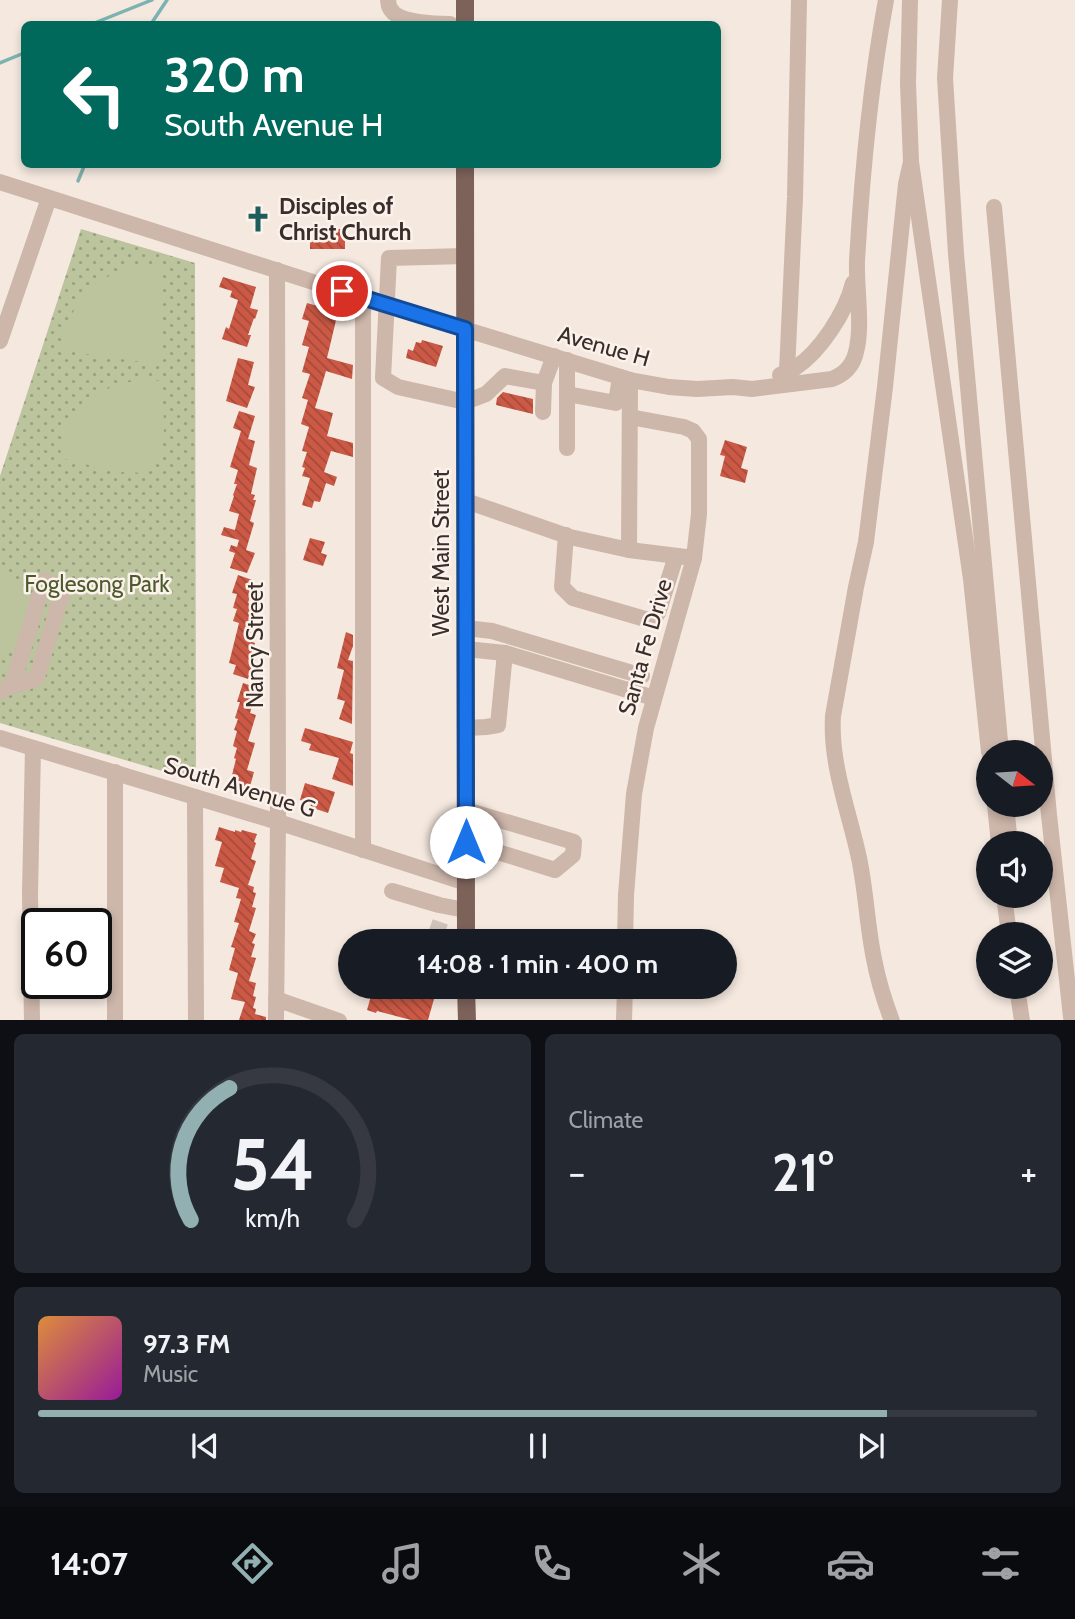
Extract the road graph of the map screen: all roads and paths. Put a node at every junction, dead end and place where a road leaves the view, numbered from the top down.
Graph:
1 (388, 0) edge
2 (465, 0) edge
3 (799, 0) edge
4 (886, 0) edge
5 (910, 0) edge
6 (950, 0) edge
7 (419, 21) edge
8 (465, 21) edge
9 (911, 162) junction
10 (465, 168) edge
11 (0, 182) edge
12 (49, 198) junction
13 (994, 207) dead end
14 (465, 256) junction
15 (857, 264) junction
16 (277, 270) junction
17 (363, 298) junction
18 (387, 305) junction
19 (465, 329) junction
20 (0, 341) edge
21 (560, 358) junction
22 (788, 371) junction
23 (625, 378) junction
24 (544, 383) junction
25 (733, 387) junction
26 (567, 394) junction
27 (465, 402) junction
28 (543, 412) dead end
29 (630, 417) junction
30 (567, 448) dead end
31 (466, 500) junction
32 (566, 535) junction
33 (629, 550) junction
34 (676, 556) junction
35 (694, 558) junction
36 (466, 628) junction
37 (466, 649) junction
38 (505, 653) junction
39 (642, 676) dead end
40 (6, 689) edge
41 (654, 698) junction
42 (466, 728) junction
43 (0, 738) edge
44 (988, 740) edge
45 (1000, 740) edge
46 (33, 748) junction
47 (115, 772) junction
48 (195, 797) junction
49 (466, 810) junction
50 (278, 822) junction
51 (466, 842) junction
52 (363, 850) junction
53 (466, 883) junction
54 (392, 891) dead end
55 (465, 910) junction
56 (466, 929) edge
57 (625, 929) edge
58 (276, 999) junction
59 (466, 999) edge
60 (625, 999) edge
61 (1019, 999) edge
62 (1026, 999) edge
63 (32, 1020) edge
64 (115, 1020) edge
65 (196, 1020) edge
66 (276, 1020) edge
67 (339, 1020) edge
68 (467, 1020) edge
69 (624, 1020) edge
70 (892, 1020) edge
71 (1022, 1020) edge
72 (1029, 1020) edge
73 (1073, 1020) edge

1 - 7 street
2 - 8 main road
3 - 22 street
4 - 15 street
5 - 9 street
6 - 45 street
9 - 44 street
9 - 70 street
10 - 14 main road, West Main Street
11 - 12 street, Avenue H
12 - 16 street, Avenue H
12 - 20 street
13 - 73 street
14 - 18 street
14 - 19 main road, West Main Street
15 - 22 street
15 - 25 street
16 - 17 street, Avenue H
16 - 50 street, Nancy Street
17 - 18 street, Avenue H
17 - 52 street
18 - 19 street, Avenue H
18 - 27 street
19 - 21 street, Avenue H
19 - 27 main road, West Main Street
21 - 23 street, Avenue H
21 - 24 street
21 - 26 street
22 - 25 street
23 - 25 street, Avenue H
23 - 26 street
23 - 29 street
24 - 27 street
24 - 28 street
26 - 30 street
27 - 31 main road, West Main Street
29 - 33 street
29 - 35 street, Santa Fe Drive
31 - 32 street
31 - 36 main road, West Main Street
32 - 33 street
32 - 34 street
33 - 34 street
34 - 35 street
35 - 41 street, Santa Fe Drive
36 - 37 main road, West Main Street
36 - 39 street
37 - 38 street
37 - 42 main road, West Main Street
38 - 41 street
38 - 42 street
40 - 40 street
41 - 57 street, Santa Fe Drive
42 - 49 main road, West Main Street
43 - 46 street, South Avenue G
46 - 47 street, South Avenue G
46 - 63 street
47 - 48 street, South Avenue G
47 - 64 street
48 - 50 street, South Avenue G
48 - 65 street
49 - 51 main road, West Main Street
49 - 51 street
50 - 52 street, South Avenue G
50 - 58 street, Nancy Street
51 - 53 main road, West Main Street
52 - 53 street, South Avenue G
53 - 55 main road, West Main Street
54 - 55 street
55 - 56 main road, West Main Street
58 - 66 street, Nancy Street
58 - 67 street
59 - 68 main road
60 - 69 street
61 - 71 street
62 - 72 street

